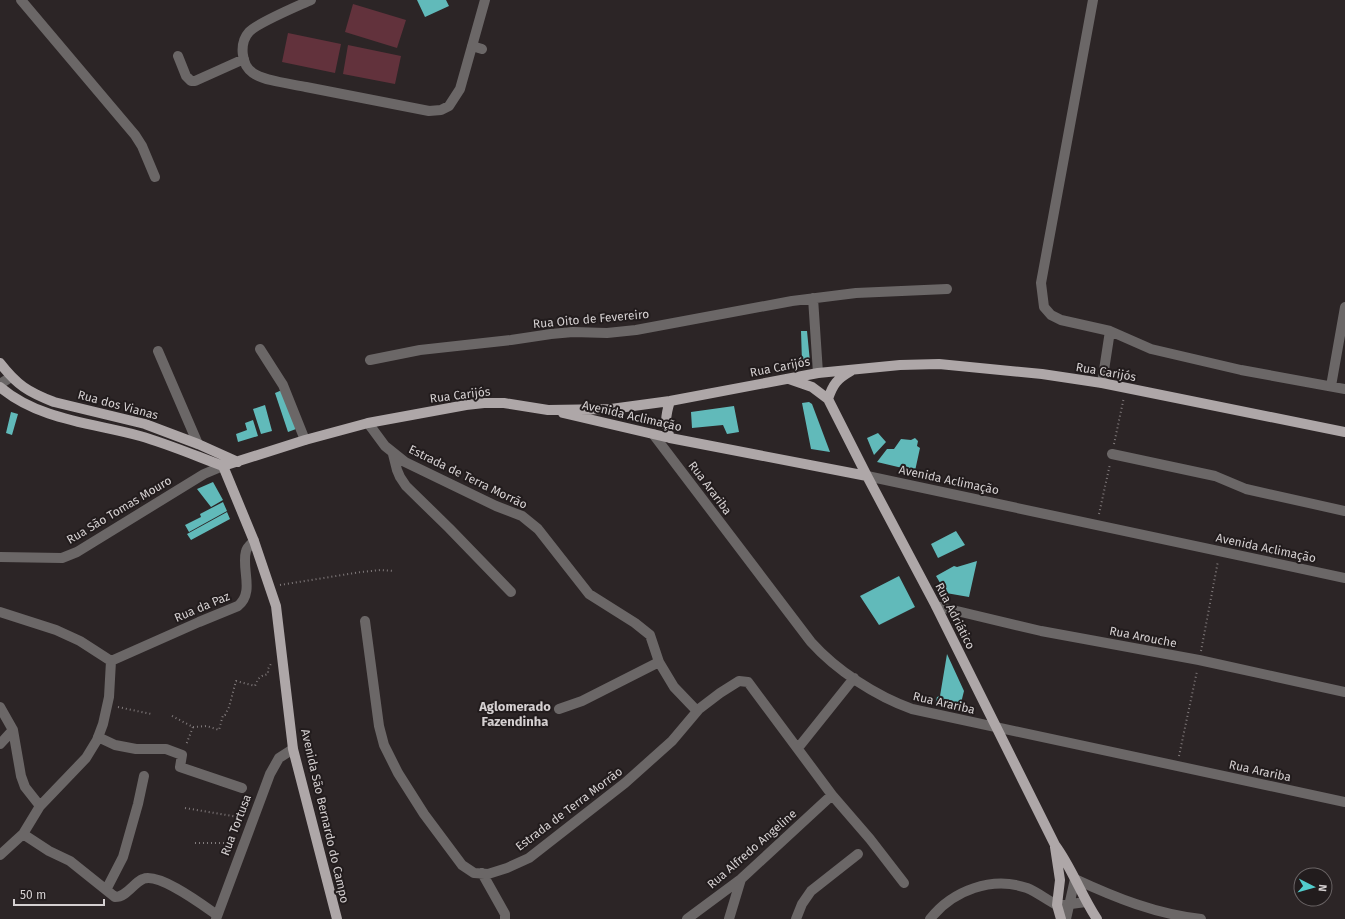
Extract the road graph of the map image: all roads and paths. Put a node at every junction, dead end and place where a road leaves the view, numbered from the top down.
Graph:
1 (21, 0) edge
2 (311, 0) edge
3 (485, 0) edge
4 (1093, 0) edge
5 (472, 46) junction
6 (482, 49) dead end
7 (178, 56) dead end
8 (244, 59) junction
9 (155, 177) dead end
10 (947, 289) dead end
11 (813, 298) junction
12 (1345, 307) edge
13 (1110, 331) junction
14 (260, 349) dead end
15 (158, 351) dead end
16 (370, 360) dead end
17 (0, 363) edge
18 (855, 369) junction
19 (818, 373) junction
20 (11, 377) junction
21 (787, 379) junction
22 (1102, 383) junction
23 (0, 386) edge
24 (1331, 386) junction
25 (1345, 389) edge
26 (828, 399) junction
27 (670, 401) junction
28 (548, 410) junction
29 (368, 423) junction
30 (1345, 432) edge
31 (653, 434) junction
32 (670, 438) junction
33 (305, 440) junction
34 (198, 444) junction
35 (393, 454) junction
36 (1112, 454) dead end
37 (238, 462) junction
38 (223, 466) junction
39 (867, 476) junction
40 (1345, 511) edge
41 (254, 541) junction
42 (0, 557) edge
43 (394, 571) dead end
44 (1345, 578) edge
45 (270, 586) junction
46 (511, 592) dead end
47 (936, 606) junction
48 (0, 612) edge
49 (365, 621) dead end
50 (275, 658) dead end
51 (111, 661) junction
52 (659, 662) junction
53 (854, 678) junction
54 (1345, 692) edge
55 (107, 705) junction
56 (0, 707) edge
57 (559, 709) dead end
58 (697, 711) junction
59 (151, 714) dead end
60 (172, 716) dead end
61 (194, 727) junction
62 (997, 728) junction
63 (13, 730) junction
64 (98, 737) junction
65 (0, 744) edge
66 (798, 748) junction
67 (293, 749) junction
68 (182, 755) junction
69 (144, 776) dead end
70 (242, 788) dead end
71 (832, 796) junction
72 (1345, 802) edge
73 (40, 806) junction
74 (184, 808) dead end
75 (253, 820) junction
76 (23, 834) junction
77 (195, 843) dead end
78 (243, 845) junction
79 (1055, 845) junction
80 (858, 854) dead end
81 (0, 855) edge
82 (482, 873) junction
83 (741, 879) junction
84 (1075, 880) junction
85 (904, 883) dead end
86 (106, 890) junction
87 (1086, 902) junction
88 (1069, 904) junction
89 (1057, 905) junction
90 (217, 917) edge
91 (336, 919) edge
92 (505, 919) edge
93 (687, 919) edge
94 (729, 919) edge
95 (796, 919) edge
96 (930, 919) edge
97 (1055, 919) edge
98 (1061, 919) edge
99 (1066, 919) edge
100 (1097, 919) edge
101 (1201, 919) edge

1 - 9 street
2 - 8 street
3 - 5 street
4 - 13 street
5 - 6 street
5 - 8 street
7 - 8 street
10 - 11 street, Rua Oito de Fevereiro
11 - 16 street, Rua Oito de Fevereiro
11 - 19 street
12 - 24 street
13 - 22 street
13 - 24 street
14 - 33 street
15 - 34 street
17 - 20 main road, Rua dos Vianas
18 - 19 main road, Rua Carijós
18 - 22 main road, Rua Carijós
18 - 26 main road
19 - 21 main road, Rua Carijós
20 - 23 street
20 - 34 main road, Rua dos Vianas
21 - 26 main road, Rua Adriático
21 - 27 main road, Rua Carijós
22 - 30 main road, Rua Carijós
23 - 38 main road, Rua dos Vianas
24 - 25 street
26 - 39 main road, Rua Adriático
27 - 28 main road, Rua Carijós
27 - 32 main road
28 - 29 main road, Rua Carijós
28 - 31 main road, Avenida Aclimação
29 - 33 main road, Rua Carijós
29 - 35 street, Estrada de Terra Morrão
31 - 32 main road, Avenida Aclimação
31 - 53 street, Rua Arariba
32 - 39 main road, Avenida Aclimação
33 - 37 main road, Rua Carijós
34 - 37 main road, Rua dos Vianas
35 - 46 street
35 - 52 street, Estrada de Terra Morrão
36 - 40 street
37 - 38 main road, Rua Carijós
38 - 41 main road, Avenida São Bernardo do Campo
38 - 42 street, Rua São Tomas Mouro
39 - 44 street, Avenida Aclimação
39 - 47 main road, Rua Adriático
41 - 45 main road, Avenida São Bernardo do Campo
41 - 51 street, Rua da Paz
43 - 45 path
45 - 67 main road, Avenida São Bernardo do Campo
47 - 54 street, Rua Arouche
47 - 62 main road, Rua Adriático
48 - 51 street
49 - 82 street, Estrada de Terra Morrão
50 - 61 path
51 - 55 street
52 - 57 street
52 - 58 street, Estrada de Terra Morrão
53 - 62 street, Rua Arariba
53 - 66 street
55 - 59 path
55 - 64 street
56 - 63 street
58 - 66 street, Estrada de Terra Morrão
58 - 82 street, Estrada de Terra Morrão
60 - 61 path
61 - 68 path
62 - 72 street, Rua Arariba
62 - 79 main road, Rua Adriático
63 - 65 street
63 - 73 street
64 - 68 street
64 - 73 street
66 - 71 street
67 - 75 street, Rua Tortusa
67 - 91 main road, Avenida São Bernardo do Campo
68 - 70 street
69 - 86 street
71 - 83 street, Rua Alfredo Angeline
71 - 85 street
73 - 76 street
74 - 75 path
75 - 78 street, Rua Tortusa
76 - 81 street
76 - 86 street
77 - 78 path
78 - 90 street, Rua Tortusa
79 - 84 main road, Rua Adriático
79 - 89 main road, Rua Adriático
80 - 95 street
82 - 92 street
83 - 93 street, Rua Alfredo Angeline
83 - 94 street
84 - 87 main road, Rua Adriático
84 - 88 street
84 - 101 street
86 - 90 street
87 - 88 street
87 - 100 main road, Rua Adriático
88 - 89 street
88 - 99 street
89 - 96 street
89 - 97 street
89 - 98 main road, Rua Adriático

